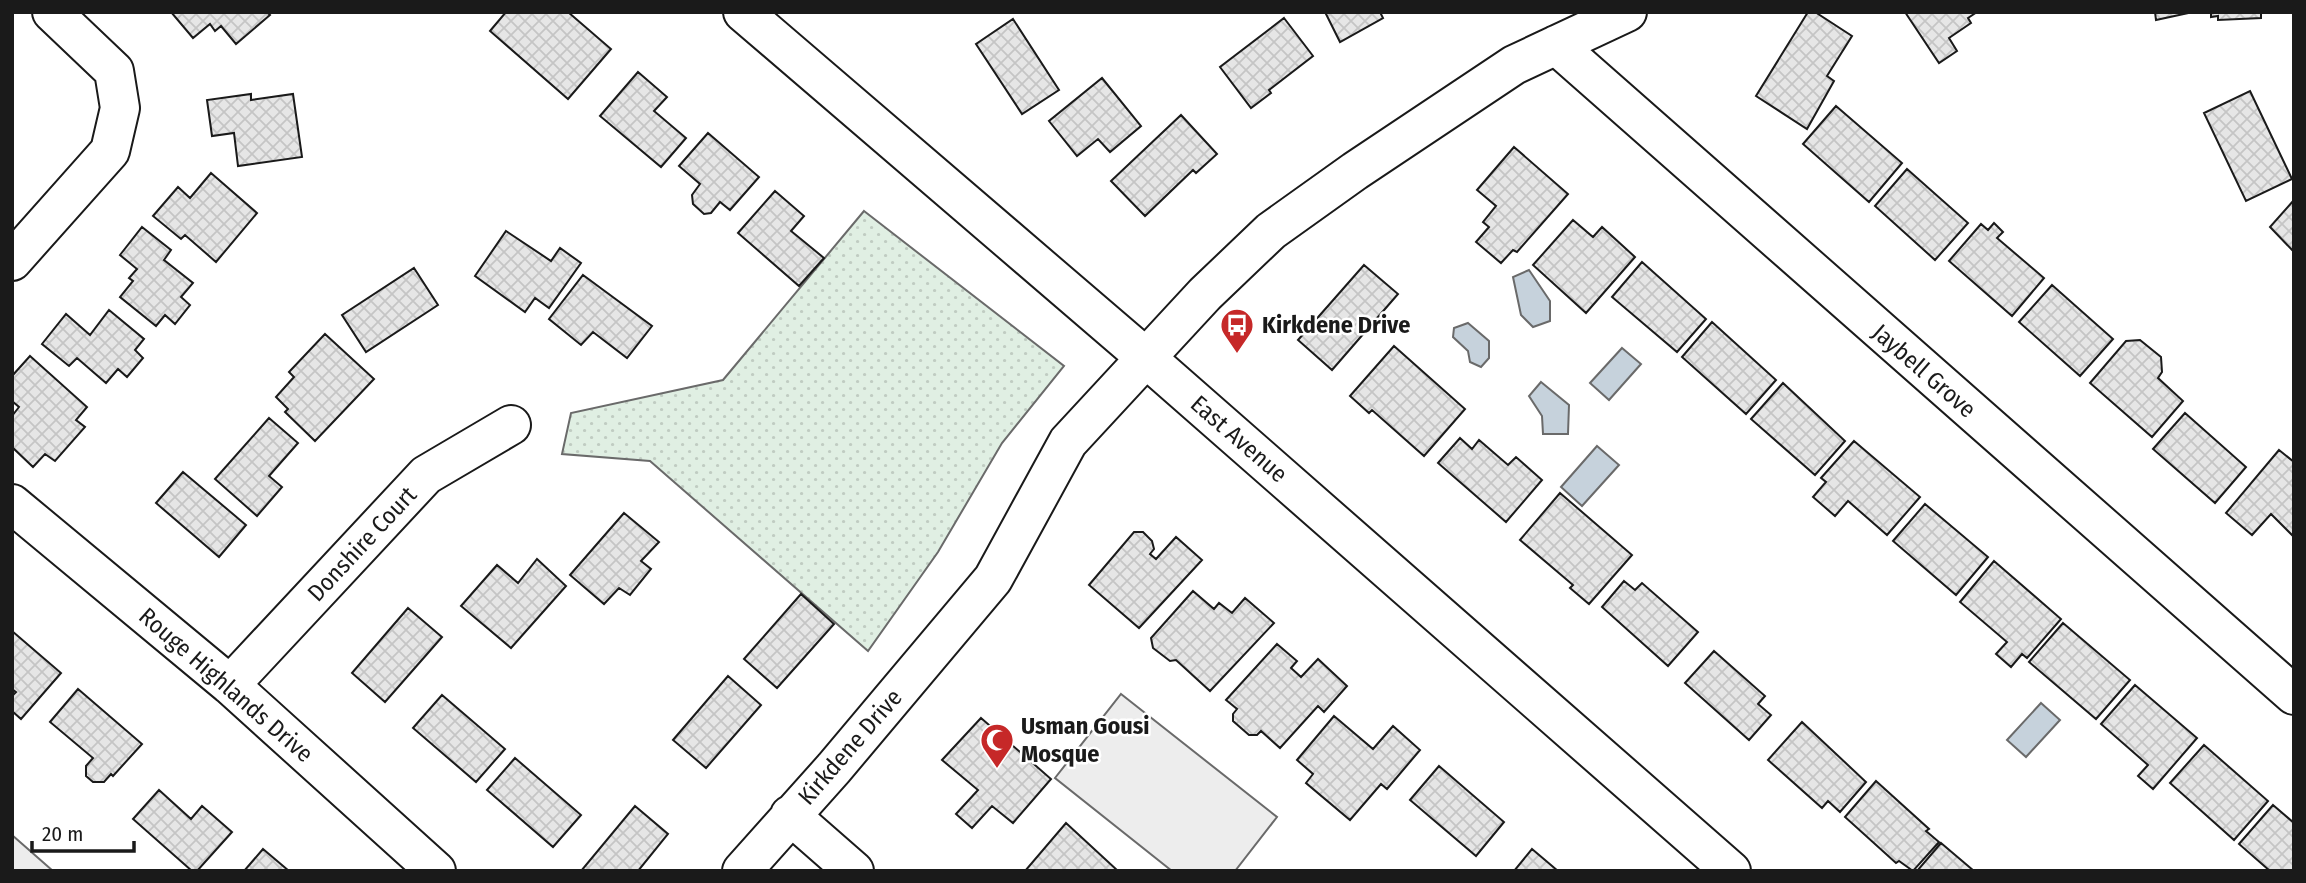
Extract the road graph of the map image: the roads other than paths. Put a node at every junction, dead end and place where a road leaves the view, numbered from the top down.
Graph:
1 (52, 12) edge
2 (743, 12) edge
3 (1627, 12) edge
4 (1556, 45) junction
5 (12, 261) edge
6 (1145, 357) junction
7 (511, 425) dead end
8 (12, 504) edge
9 (230, 685) junction
10 (2294, 695) edge
11 (790, 815) junction
12 (436, 871) edge
13 (742, 871) edge
14 (854, 871) edge
15 (1731, 871) edge

1 - 5 street
2 - 6 street, East Avenue
3 - 4 street, Kirkdene Drive
4 - 6 street, Kirkdene Drive
4 - 10 street, Jaybell Grove
6 - 11 street, Kirkdene Drive
6 - 15 street, East Avenue
7 - 9 street, Donshire Court
8 - 9 street, Rouge Highlands Drive
9 - 12 street, Rouge Highlands Drive
11 - 13 street, Kirkdene Drive
11 - 14 street

